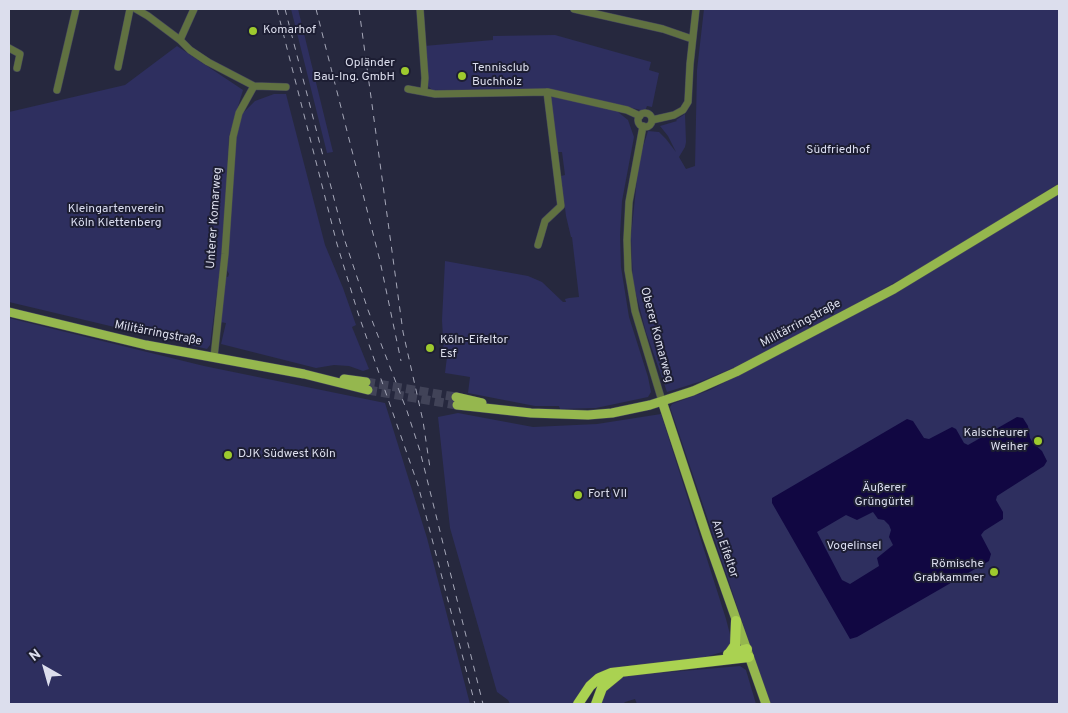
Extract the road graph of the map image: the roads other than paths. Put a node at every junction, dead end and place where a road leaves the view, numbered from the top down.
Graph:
1 (76, 9) edge
2 (130, 9) edge
3 (136, 9) edge
4 (194, 9) edge
5 (424, 9) edge
6 (574, 9) edge
7 (696, 9) edge
8 (420, 13) edge
9 (692, 39) junction
10 (180, 40) junction
11 (9, 48) edge
12 (118, 67) dead end
13 (17, 68) dead end
14 (254, 86) junction
15 (286, 87) dead end
16 (408, 89) dead end
17 (57, 90) dead end
18 (424, 92) junction
19 (547, 92) junction
20 (640, 116) junction
21 (652, 120) junction
22 (643, 126) junction
23 (1059, 189) edge
24 (538, 245) dead end
25 (9, 312) edge
26 (214, 357) junction
27 (367, 386) tunnel mouth
28 (456, 401) tunnel mouth
29 (662, 401) junction
30 (736, 620) junction
31 (748, 653) junction
32 (728, 655) junction
33 (714, 662) junction
34 (623, 671) junction
35 (578, 704) edge
36 (596, 704) edge
37 (766, 704) edge

1 - 17 street
2 - 12 street
3 - 10 street
4 - 10 street
5 - 8 street
6 - 9 street
7 - 9 street
8 - 18 street
9 - 21 street
10 - 14 street
11 - 13 street
14 - 15 street
14 - 26 street, Unterer Komarweg
16 - 18 street
18 - 19 street
19 - 20 street
19 - 24 street
20 - 21 street
20 - 22 street
21 - 22 street
22 - 29 street, Oberer Komarweg
23 - 29 main road, Militärringstraße
25 - 26 main road, Militärringstraße
26 - 27 main road, Militärringstraße
28 - 29 main road, Militärringstraße
29 - 30 main road, Am Eifeltor
30 - 31 main road, Am Eifeltor
30 - 32 highway
31 - 32 highway
31 - 33 highway
31 - 37 main road, Am Eifeltor
32 - 33 highway
33 - 34 highway
34 - 35 highway
34 - 36 highway

